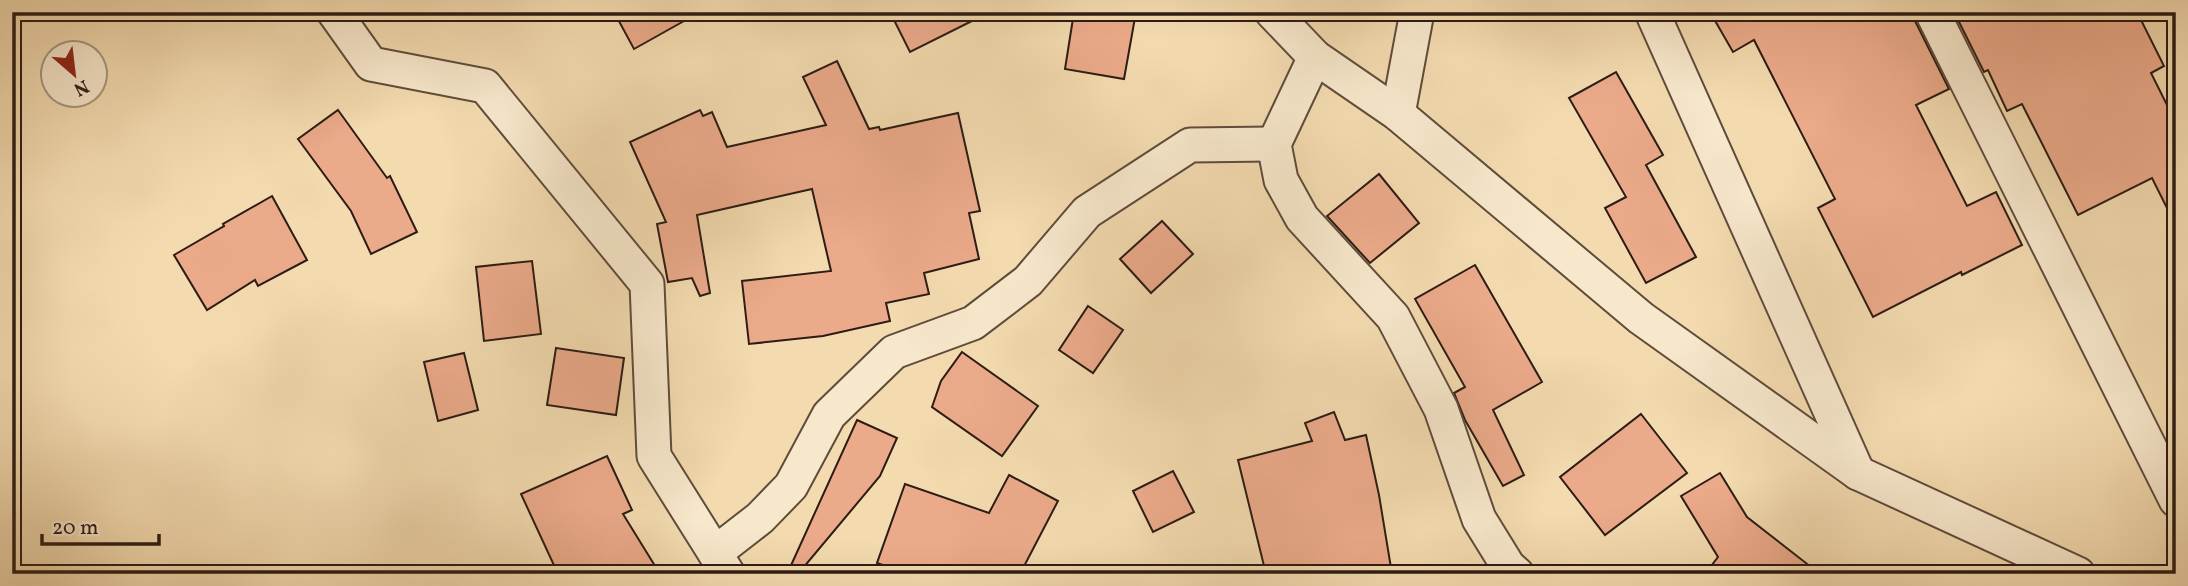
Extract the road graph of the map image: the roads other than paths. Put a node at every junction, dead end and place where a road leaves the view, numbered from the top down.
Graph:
1 (334, 12) edge
2 (1272, 12) edge
3 (1417, 12) edge
4 (1652, 12) edge
5 (1933, 12) edge
6 (1315, 57) junction
7 (1398, 114) junction
8 (1274, 144) junction
9 (1858, 473) junction
10 (2176, 500) edge
11 (722, 564) edge
12 (1517, 574) edge
13 (2078, 574) edge

1 - 11 street
2 - 6 street
3 - 7 street
4 - 9 street
5 - 10 street
6 - 7 street
6 - 8 street
7 - 9 street
8 - 11 street
8 - 12 street
9 - 13 street

